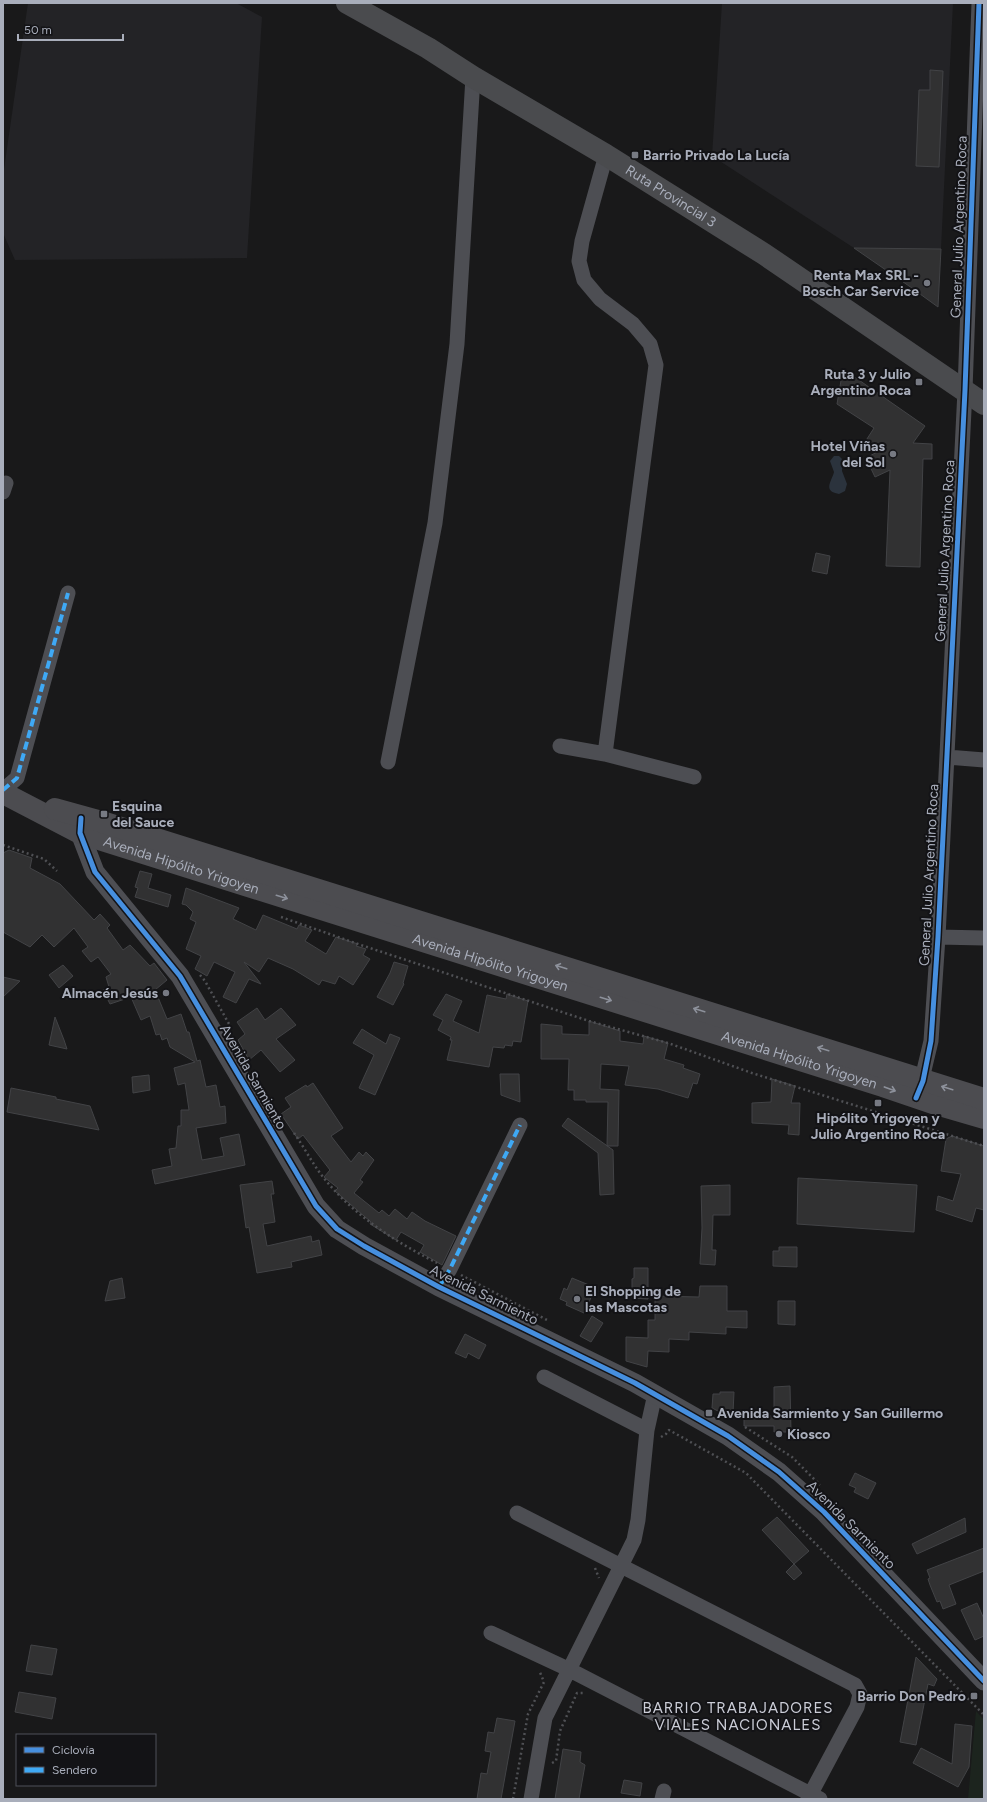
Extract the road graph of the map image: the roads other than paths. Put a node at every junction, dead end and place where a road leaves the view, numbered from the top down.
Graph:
1 (347, 3) edge
2 (979, 3) edge
3 (473, 77) junction
4 (606, 155) junction
5 (965, 390) junction
6 (984, 404) edge
7 (68, 593) dead end
8 (560, 746) dead end
9 (605, 754) junction
10 (947, 757) junction
11 (984, 760) edge
12 (388, 762) dead end
13 (694, 776) dead end
14 (3, 792) edge
15 (80, 825) junction
16 (938, 937) junction
17 (984, 938) edge
18 (919, 1089) junction
19 (984, 1099) edge
20 (984, 1118) edge
21 (520, 1125) dead end
22 (440, 1287) junction
23 (544, 1377) dead end
24 (655, 1394) junction
25 (651, 1435) junction
26 (516, 1513) dead end
27 (621, 1566) junction
28 (491, 1633) dead end
29 (568, 1669) junction
30 (984, 1681) edge
31 (813, 1797) edge
32 (531, 1799) edge

1 - 3 main road, Ruta Provincial 3
2 - 5 street, General Julio Argentino Roca
3 - 4 main road, Ruta Provincial 3
3 - 12 street
4 - 5 main road, Ruta Provincial 3
4 - 9 street
5 - 6 main road, Ruta Provincial 3
5 - 10 street, General Julio Argentino Roca
7 - 14 street
8 - 9 street
9 - 13 street
10 - 11 street
10 - 16 street, General Julio Argentino Roca
14 - 15 main road, Avenida Hipólito Yrigoyen
15 - 18 main road, Avenida Hipólito Yrigoyen
15 - 22 street, Avenida Sarmiento
16 - 17 street
16 - 18 street, General Julio Argentino Roca
19 -> 18 main road, Avenida Hipólito Yrigoyen
18 - 20 main road, Avenida Hipólito Yrigoyen
21 - 22 street
22 - 24 street, Avenida Sarmiento
23 - 25 street
24 - 25 street
24 - 30 street, Avenida Sarmiento
25 - 27 street
26 - 27 street
27 - 29 street
27 - 31 street
28 - 29 street
29 - 31 street
29 - 32 street

